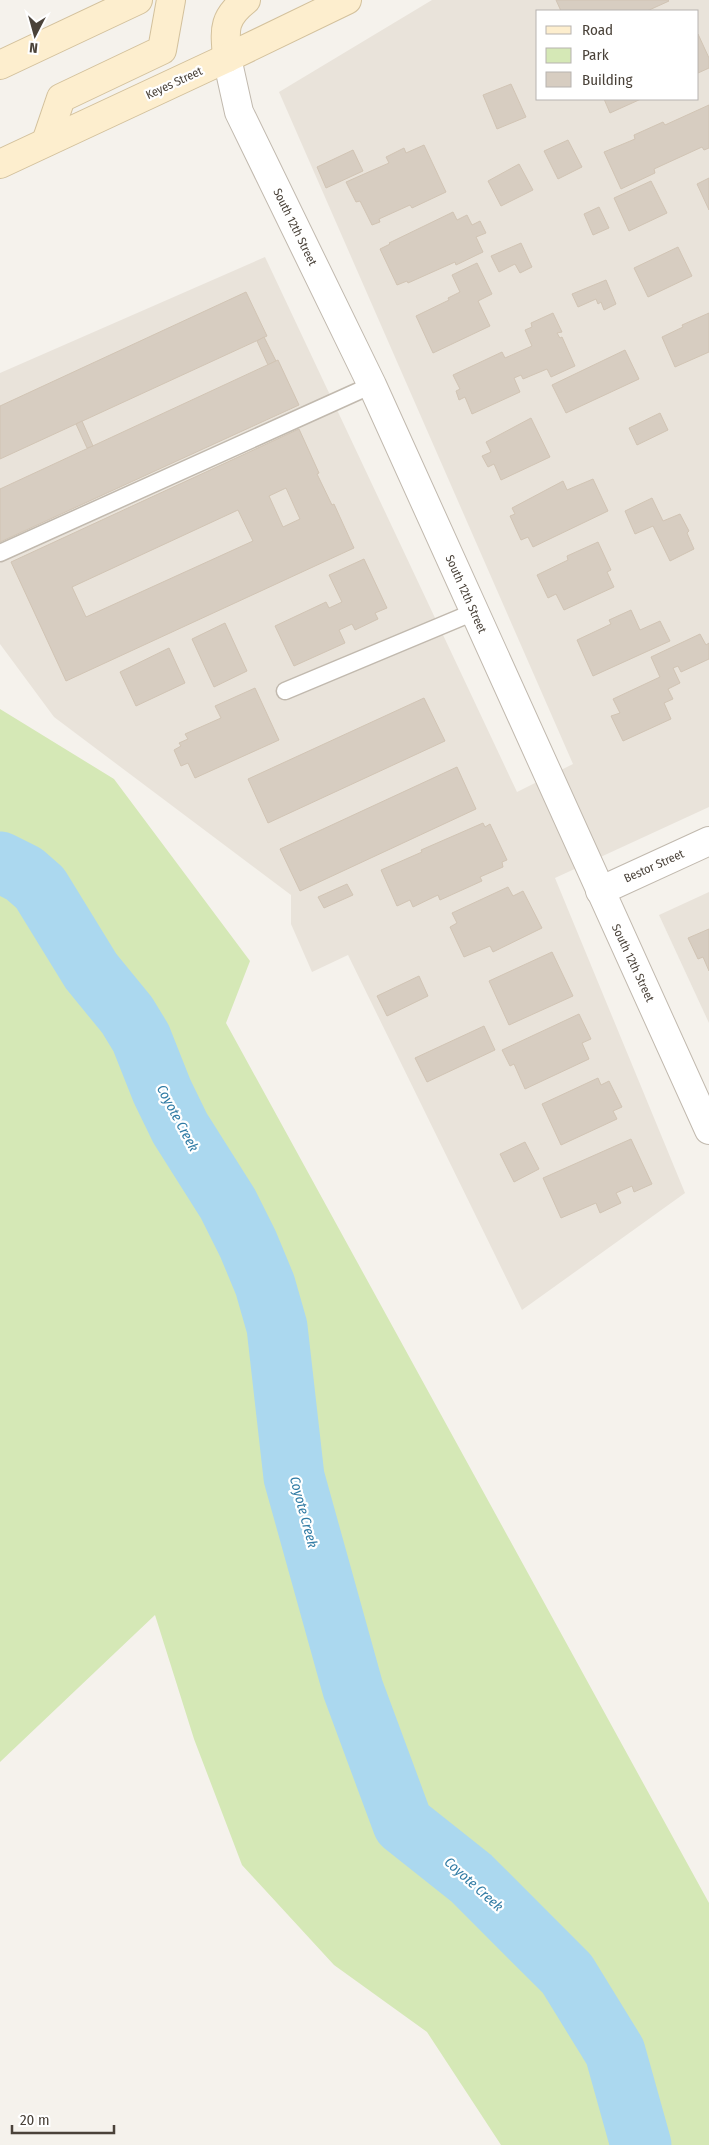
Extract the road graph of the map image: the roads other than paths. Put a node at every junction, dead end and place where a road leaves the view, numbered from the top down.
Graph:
1 (138, 0) edge
2 (172, 0) edge
3 (246, 0) edge
4 (347, 0) edge
5 (228, 58) junction
6 (0, 65) edge
7 (46, 142) junction
8 (0, 164) edge
9 (372, 385) junction
10 (0, 554) edge
11 (474, 612) junction
12 (285, 691) dead end
13 (709, 841) edge
14 (600, 891) junction
15 (709, 1130) edge

1 - 6 main road
2 - 7 main road
3 - 5 main road
4 - 5 main road, Keyes Street
5 - 7 main road, Keyes Street
5 - 9 street, South 12th Street
7 - 8 main road, Keyes Street
9 - 10 lane
9 - 11 street, South 12th Street
11 - 12 lane
11 - 14 street, South 12th Street
13 - 14 street, Bestor Street
14 - 15 street, South 12th Street

